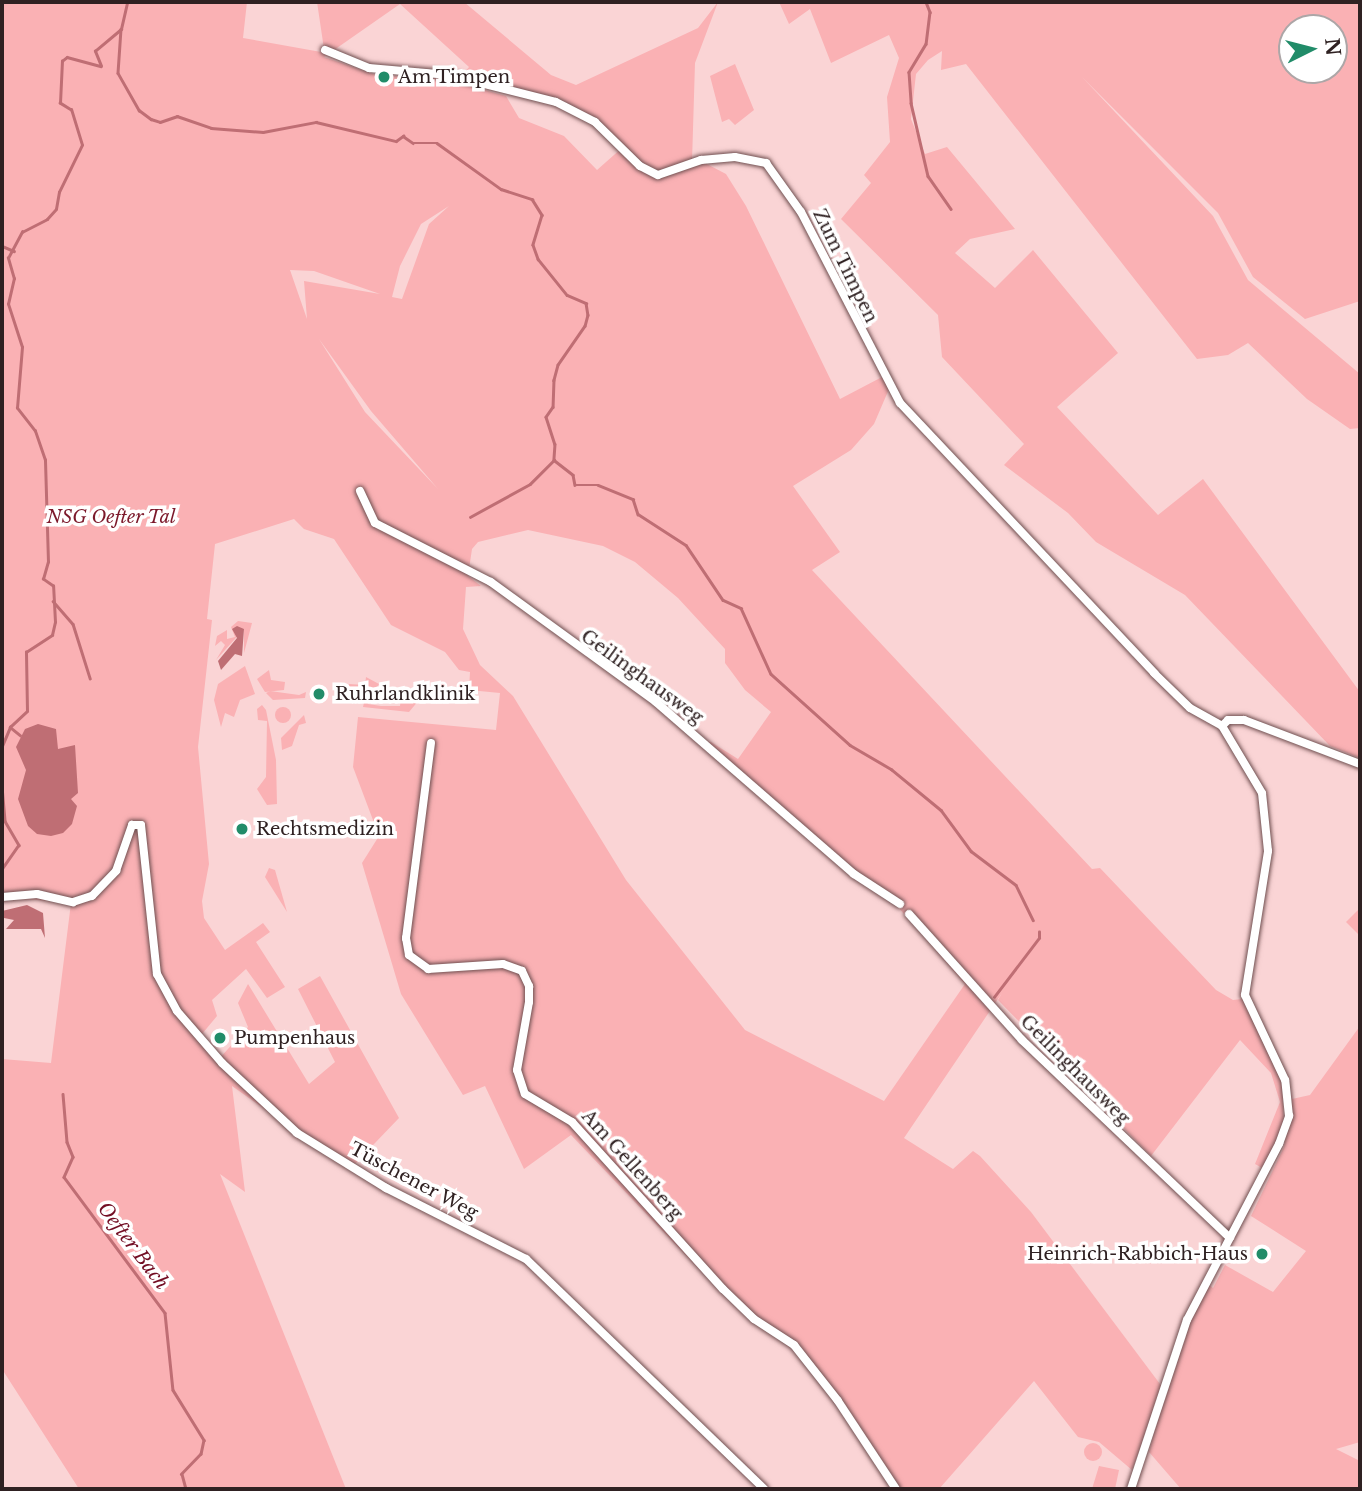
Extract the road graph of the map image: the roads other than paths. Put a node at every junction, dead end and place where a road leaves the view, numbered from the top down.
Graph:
1 (325, 50) dead end
2 (360, 491) dead end
3 (1222, 726) junction
4 (431, 743) dead end
5 (1360, 764) edge
6 (2, 897) edge
7 (900, 904) dead end
8 (909, 914) dead end
9 (1230, 1238) junction
10 (764, 1489) edge
11 (896, 1489) edge
12 (1131, 1489) edge

1 - 3 street, Zum Timpen
2 - 7 street, Geilinghausweg
3 - 5 street
3 - 9 street
4 - 11 street, Am Gellenberg
6 - 10 street, Tüschener Weg
8 - 9 street, Geilinghausweg
9 - 12 street

